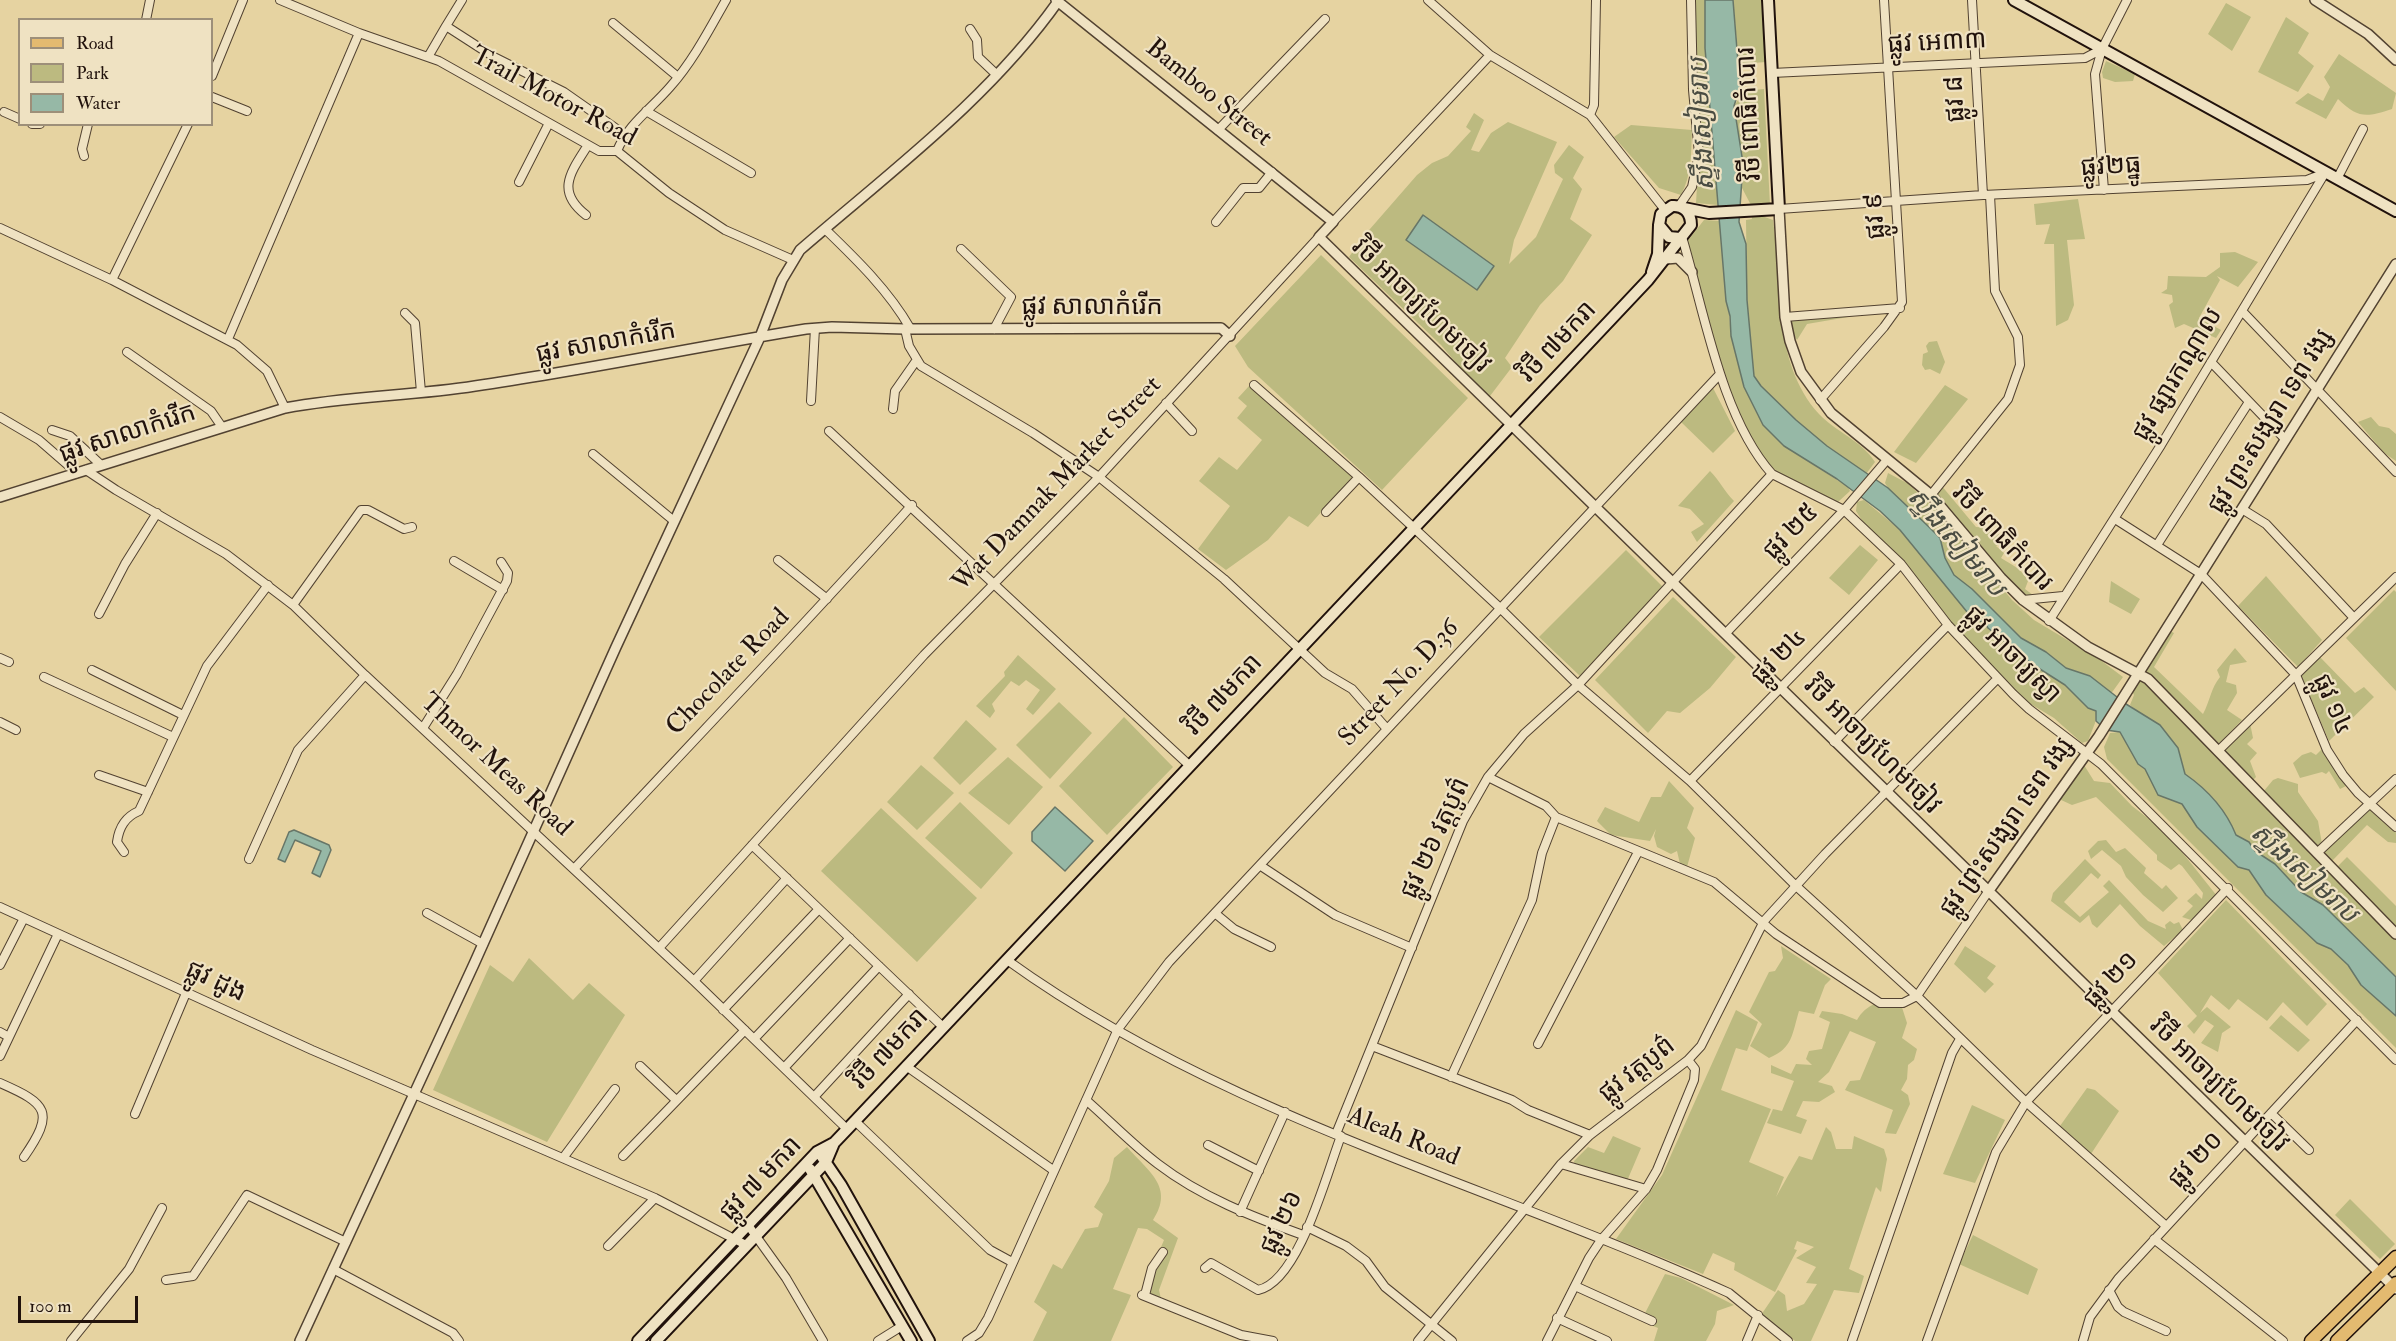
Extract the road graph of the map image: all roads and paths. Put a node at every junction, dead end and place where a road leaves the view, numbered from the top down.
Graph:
1 (150, 0) edge
2 (243, 0) edge
3 (280, 0) edge
4 (462, 0) edge
5 (726, 0) edge
6 (1058, 0) edge
7 (1428, 0) edge
8 (1596, 0) edge
9 (1691, 0) edge
10 (1768, 0) edge
11 (1884, 0) edge
12 (1972, 0) edge
13 (2014, 0) edge
14 (2127, 0) edge
15 (2316, 0) edge
16 (146, 18) edge
17 (1325, 19) dead end
18 (613, 23) dead end
19 (446, 26) junction
20 (970, 28) dead end
21 (359, 33) junction
22 (2102, 50) junction
23 (1490, 55) junction
24 (428, 57) junction
25 (2396, 60) edge
26 (1976, 64) junction
27 (1888, 68) junction
28 (1772, 73) junction
29 (213, 74) edge
30 (997, 75) junction
31 (678, 77) junction
32 (213, 97) edge
33 (247, 111) dead end
34 (646, 111) junction
35 (4, 112) dead end
36 (1590, 115) junction
37 (18, 118) edge
38 (549, 123) junction
39 (88, 126) edge
40 (185, 126) edge
41 (2363, 129) dead end
42 (1218, 130) junction
43 (624, 134) junction
44 (588, 145) junction
45 (616, 151) junction
46 (84, 156) dead end
47 (1272, 172) junction
48 (2325, 173) junction
49 (751, 174) dead end
50 (2337, 179) junction
51 (2307, 180) junction
52 (519, 182) dead end
53 (2104, 190) junction
54 (1987, 195) junction
55 (2313, 195) junction
56 (1897, 201) junction
57 (1682, 207) junction
58 (1779, 208) junction
59 (1665, 210) junction
60 (2396, 211) edge
61 (1713, 213) junction
62 (586, 215) dead end
63 (1216, 222) dead end
64 (1334, 222) junction
65 (1659, 225) junction
66 (1691, 225) junction
67 (0, 228) edge
68 (826, 230) junction
69 (1319, 237) junction
70 (1681, 238) junction
71 (961, 249) dead end
72 (1666, 259) junction
73 (792, 260) junction
74 (2396, 264) edge
75 (1692, 272) junction
76 (112, 280) junction
77 (1648, 280) junction
78 (1900, 308) junction
79 (2242, 310) junction
80 (405, 314) dead end
81 (1785, 317) junction
82 (815, 328) junction
83 (907, 329) junction
84 (994, 329) junction
85 (1230, 336) junction
86 (760, 337) junction
87 (228, 339) junction
88 (127, 352) dead end
89 (916, 361) junction
90 (2211, 362) junction
91 (1720, 374) junction
92 (1254, 385) dead end
93 (2317, 391) junction
94 (421, 392) junction
95 (1820, 400) junction
96 (811, 401) dead end
97 (2249, 402) junction
98 (1166, 403) junction
99 (285, 408) junction
100 (893, 409) dead end
101 (0, 417) edge
102 (1511, 426) junction
103 (222, 427) junction
104 (52, 430) dead end
105 (829, 430) dead end
106 (1192, 431) dead end
107 (2285, 440) junction
108 (593, 454) dead end
109 (1886, 461) junction
110 (100, 464) junction
111 (82, 471) junction
112 (2396, 472) edge
113 (1772, 474) junction
114 (1098, 477) junction
115 (1359, 477) junction
116 (1931, 495) junction
117 (0, 497) edge
118 (912, 505) junction
119 (1597, 508) junction
120 (2242, 509) junction
121 (1844, 510) junction
122 (1326, 512) dead end
123 (156, 513) junction
124 (2115, 519) junction
125 (674, 521) junction
126 (412, 527) dead end
127 (1414, 529) junction
128 (2157, 545) junction
129 (778, 560) dead end
130 (454, 561) dead end
131 (501, 562) dead end
132 (1901, 564) junction
133 (2201, 574) junction
134 (2396, 577) edge
135 (1673, 582) junction
136 (994, 583) junction
137 (268, 585) junction
138 (503, 590) junction
139 (2063, 596) junction
140 (827, 599) junction
141 (2023, 600) junction
142 (293, 605) junction
143 (1500, 608) junction
144 (99, 614) dead end
145 (2354, 618) junction
146 (2049, 621) junction
147 (1948, 625) junction
148 (1727, 632) junction
149 (1299, 650) junction
150 (0, 658) edge
151 (9, 662) dead end
152 (92, 670) dead end
153 (2139, 673) junction
154 (2296, 675) junction
155 (45, 677) dead end
156 (1998, 678) junction
157 (360, 680) junction
158 (1578, 685) junction
159 (1782, 687) junction
160 (183, 715) junction
161 (0, 722) edge
162 (423, 728) junction
163 (1387, 729) junction
164 (16, 730) dead end
165 (173, 737) junction
166 (1834, 742) junction
167 (2218, 751) junction
168 (2088, 752) junction
169 (1190, 766) junction
170 (99, 775) dead end
171 (1488, 777) junction
172 (2396, 779) edge
173 (1690, 781) junction
174 (148, 792) junction
175 (1886, 792) junction
176 (2369, 804) junction
177 (1556, 818) junction
178 (2396, 827) edge
179 (534, 830) junction
180 (752, 846) junction
181 (124, 852) dead end
182 (1638, 852) junction
183 (2317, 853) junction
184 (249, 859) dead end
185 (1261, 866) junction
186 (574, 869) junction
187 (787, 879) junction
188 (1795, 885) junction
189 (2228, 888) junction
190 (1988, 892) junction
191 (0, 907) edge
192 (819, 909) junction
193 (427, 913) dead end
194 (1216, 914) junction
195 (24, 918) junction
196 (1764, 921) junction
197 (58, 934) junction
198 (2396, 934) edge
199 (850, 939) junction
200 (483, 944) junction
201 (1271, 947) dead end
202 (658, 948) junction
203 (1412, 948) junction
204 (1007, 960) junction
205 (0, 965) edge
206 (879, 966) junction
207 (694, 981) junction
208 (186, 993) junction
209 (909, 994) junction
210 (1917, 996) junction
211 (723, 1010) junction
212 (2112, 1012) junction
213 (2357, 1020) junction
214 (943, 1027) junction
215 (1118, 1029) junction
216 (745, 1030) junction
217 (0, 1032) edge
218 (9, 1037) junction
219 (754, 1039) junction
220 (1960, 1040) junction
221 (1538, 1044) dead end
222 (1372, 1046) junction
223 (0, 1056) edge
224 (1688, 1060) junction
225 (2396, 1060) edge
226 (640, 1066) dead end
227 (906, 1066) junction
228 (784, 1068) junction
229 (1451, 1077) junction
230 (0, 1083) edge
231 (615, 1089) dead end
232 (414, 1094) junction
233 (814, 1097) junction
234 (676, 1100) junction
235 (1086, 1100) junction
236 (2026, 1102) junction
237 (1285, 1112) junction
238 (2271, 1113) junction
239 (135, 1114) dead end
240 (855, 1121) junction
241 (847, 1129) junction
242 (1338, 1135) junction
243 (1590, 1135) junction
244 (2244, 1141) junction
245 (834, 1143) junction
246 (1208, 1144) dead end
247 (2308, 1150) dead end
248 (818, 1152) junction
249 (622, 1156) dead end
250 (24, 1157) dead end
251 (563, 1158) junction
252 (826, 1162) junction
253 (806, 1164) junction
254 (1561, 1164) junction
255 (1053, 1170) junction
256 (1259, 1171) junction
257 (814, 1173) junction
258 (1646, 1189) junction
259 (655, 1198) junction
260 (162, 1208) dead end
261 (1524, 1210) junction
262 (1240, 1212) junction
263 (748, 1225) junction
264 (2165, 1226) junction
265 (1305, 1231) junction
266 (757, 1234) junction
267 (736, 1239) junction
268 (2154, 1239) junction
269 (1601, 1240) junction
270 (345, 1242) junction
271 (746, 1245) junction
272 (608, 1246) dead end
273 (1163, 1252) dead end
274 (2396, 1257) edge
275 (1012, 1262) junction
276 (1205, 1268) dead end
277 (333, 1269) junction
278 (2379, 1273) junction
279 (166, 1280) dead end
280 (1575, 1286) junction
281 (2395, 1286) edge
282 (2109, 1290) junction
283 (1758, 1316) junction
284 (1557, 1318) junction
285 (1653, 1321) dead end
286 (902, 1326) junction
287 (1431, 1326) junction
288 (2166, 1331) dead end
289 (1855, 1340) edge
290 (71, 1341) edge
291 (300, 1341) edge
292 (459, 1341) edge
293 (638, 1341) edge
294 (656, 1341) edge
295 (823, 1341) edge
296 (878, 1341) edge
297 (911, 1341) edge
298 (929, 1341) edge
299 (967, 1341) edge
300 (1273, 1341) edge
301 (1418, 1341) edge
302 (1452, 1341) edge
303 (1547, 1341) edge
304 (1607, 1341) edge
305 (1747, 1341) edge
306 (1788, 1341) edge
307 (1927, 1341) edge
308 (2083, 1341) edge
309 (2283, 1341) edge
310 (2311, 1341) edge
311 (2337, 1341) edge

1 - 16 street
2 - 29 street
3 - 21 street, Trail Motor Road
4 - 19 street
5 - 31 street
6 - 30 street
6 - 42 street, Bamboo Street
7 - 23 street
8 - 36 street
9 - 57 street
10 - 28 main road, វិថី ពោធិកំបោរ
11 - 27 street, ផ្លូវ ៩
12 - 26 street, ផ្លូវ ៨
13 - 22 main road
14 - 22 street
15 - 25 street
17 - 42 street
18 - 31 street
19 - 24 street
19 - 43 street
20 - 30 street
21 - 24 street, Trail Motor Road
21 - 87 street
22 - 26 street, ផ្លូវ អេ៣៣
22 - 48 main road
22 - 53 street
23 - 36 street
23 - 64 street, Wat Damnak Market Street
24 - 38 street, Trail Motor Road
26 - 27 street, ផ្លូវ អេ៣៣
26 - 54 street, ផ្លូវ ៨
27 - 28 street, ផ្លូវ អេ៣៣
27 - 56 street, ផ្លូវ ៩
28 - 58 main road, វិថី ពោធិកំបោរ
30 - 68 street
31 - 34 street
32 - 33 street
34 - 43 street
34 - 49 street
35 - 37 street
36 - 59 street
38 - 44 street, Trail Motor Road
38 - 52 street
39 - 46 street
40 - 76 street
41 - 50 street
42 - 47 street, Bamboo Street
43 - 45 street
44 - 45 street, Trail Motor Road
44 - 62 street
45 - 73 street, Trail Motor Road
47 - 63 street
47 - 64 street, Bamboo Street
48 - 50 main road
48 - 51 street, ផ្លូវ២ធ្នូ
48 - 55 street, ផ្លូវ ផ្សារកណ្តាល
50 - 60 main road
51 - 53 street, ផ្លូវ២ធ្នូ
51 - 55 street
53 - 54 street, ផ្លូវ២ធ្នូ
54 - 56 street, ផ្លូវ២ធ្នូ
54 - 116 street, ផ្លូវ ៨
55 - 79 street, ផ្លូវ ផ្សារកណ្តាល
56 - 58 street, ផ្លូវ២ធ្នូ
56 - 78 street, ផ្លូវ ៩
57 - 59 main road
57 - 61 main road
57 - 66 main road
58 - 61 main road
58 - 81 street, វិថី ពោធិកំបោរ
59 - 65 main road
61 - 66 main road
64 - 69 street, Wat Damnak Market Street
65 - 70 main road
65 - 77 main road, វិថី ៧មករា
66 - 70 main road
67 - 76 street
68 - 73 street
68 - 83 street
69 - 85 street, Wat Damnak Market Street
69 - 102 street, វិថី អាចារ្យហែមចៀវ
70 - 72 main road, វិថី ៧មករា
70 - 75 street, ផ្លូវ អាចារ្យស្វា
71 - 84 street
72 - 75 street
72 - 77 main road, វិថី ៧មករា
73 - 86 street
74 - 93 street, ផ្លូវ ព្រះសង្ឃរា ទេព វង្ស
75 - 91 street, ផ្លូវ អាចារ្យស្វា
76 - 87 street
77 - 102 main road, វិថី ៧មករា
78 - 81 street
78 - 95 street
79 - 90 street, ផ្លូវ ផ្សារកណ្តាល
79 - 93 street
80 - 94 street
81 - 95 street, វិថី ពោធិកំបោរ
82 - 83 street, ផ្លូវ សាលាកំរើក
82 - 86 street, ផ្លូវ សាលាកំរើក
82 - 96 street
83 - 84 street, ផ្លូវ សាលាកំរើក
83 - 89 street
84 - 85 street, ផ្លូវ សាលាកំរើក
85 - 98 street, Wat Damnak Market Street
86 - 94 street, ផ្លូវ សាលាកំរើក
86 - 125 street
87 - 99 street
88 - 103 street
89 - 100 street
89 - 114 street
90 - 97 street
90 - 124 street, ផ្លូវ ផ្សារកណ្តាល
91 - 113 street, ផ្លូវ អាចារ្យស្វា
91 - 119 street, Street No. D.36
92 - 115 street
93 - 107 street, ផ្លូវ ព្រះសង្ឃរា ទេព វង្ស
93 - 112 street
94 - 99 street, ផ្លូវ សាលាកំរើក
95 - 109 street, វិថី ពោធិកំបោរ
97 - 107 street
97 - 128 street
98 - 106 street
98 - 114 street, Wat Damnak Market Street
99 - 103 street, ផ្លូវ សាលាកំរើក
101 - 111 street, Thmor Meas Road
102 - 119 street, វិថី អាចារ្យហែមចៀវ
102 - 127 main road, វិថី ៧មករា
103 - 110 street, ផ្លូវ សាលាកំរើក
104 - 110 street
105 - 118 street
107 - 120 street, ផ្លូវ ព្រះសង្ឃរា ទេព វង្ស
108 - 125 street
109 - 116 street, វិថី ពោធិកំបោរ
109 - 121 street, ផ្លូវ ២៥
110 - 111 street, ផ្លូវ សាលាកំរើក
111 - 117 street, ផ្លូវ សាលាកំរើក
111 - 123 street, Thmor Meas Road
113 - 121 street, ផ្លូវ អាចារ្យស្វា
113 - 135 street
114 - 136 street, Wat Damnak Market Street
114 - 149 street
115 - 122 street
115 - 127 street
116 - 141 street, វិថី ពោធិកំបោរ
118 - 136 street
118 - 140 street, Chocolate Road
119 - 135 street, វិថី អាចារ្យហែមចៀវ
119 - 143 street, Street No. D.36
120 - 133 street, ផ្លូវ ព្រះសង្ឃរា ទេព វង្ស
120 - 145 street
121 - 132 street, ផ្លូវ អាចារ្យស្វា
121 - 148 street, ផ្លូវ ២៥
123 - 137 street, Thmor Meas Road
123 - 144 street
124 - 128 street, ផ្លូវ ១៤
124 - 139 street, ផ្លូវ ផ្សារកណ្តាល
125 - 179 street
126 - 142 street
127 - 143 street
127 - 149 main road, វិថី ៧មករា
128 - 133 street, ផ្លូវ ១៤
129 - 140 street
130 - 138 street
131 - 138 street
132 - 147 street, ផ្លូវ អាចារ្យស្វា
132 - 159 street, ផ្លូវ ២៤
133 - 153 street, ផ្លូវ ព្រះសង្ឃរា ទេព វង្ស
133 - 154 street, ផ្លូវ ១៤
134 - 145 street
135 - 148 street, វិថី អាចារ្យហែមចៀវ
135 - 158 street, ផ្លូវ ២៦ វត្តបូព៌
136 - 169 street
136 - 180 street, Wat Damnak Market Street
137 - 142 street, Thmor Meas Road
137 - 160 street
138 - 162 street
139 - 141 street
139 - 146 street, ផ្លូវ ផ្សារកណ្តាល
140 - 186 street, Chocolate Road
141 - 146 street, វិថី ពោធិកំបោរ
142 - 157 street, Thmor Meas Road
143 - 158 street
143 - 163 street, Street No. D.36
145 - 154 street
146 - 153 street, វិថី ពោធិកំបោរ
147 - 156 street, ផ្លូវ អាចារ្យស្វា
147 - 166 street
148 - 159 street, វិថី អាចារ្យហែមចៀវ
149 - 163 street
149 - 169 main road, វិថី ៧មករា
150 - 151 street
152 - 160 street
153 - 167 street, វិថី ពោធិកំបោរ
153 - 168 street, ផ្លូវ ព្រះសង្ឃរា ទេព វង្ស
154 - 167 street
154 - 176 street, ផ្លូវ ១៤
155 - 165 street
156 - 168 street, ផ្លូវ អាចារ្យស្វា
156 - 175 street, ផ្លូវ វត្តបូព៌
157 - 162 street, Thmor Meas Road
157 - 184 street
158 - 171 street, ផ្លូវ ២៦ វត្តបូព៌
158 - 173 street
159 - 166 street, វិថី អាចារ្យហែមចៀវ
159 - 173 street, ផ្លូវ ២៤
160 - 165 street
161 - 164 street
162 - 179 street, Thmor Meas Road
163 - 185 street, Street No. D.36
165 - 174 street
166 - 175 street, វិថី អាចារ្យហែមចៀវ
167 - 183 street, វិថី ពោធិកំបោរ
168 - 189 street, ផ្លូវ អាចារ្យស្វា
168 - 190 street, ផ្លូវ ព្រះសង្ឃរា ទេព វង្ស
169 - 204 main road, វិថី ៧មករា
170 - 174 street
171 - 177 street
171 - 203 street, ផ្លូវ ២៦ វត្តបូព៌
172 - 176 street
173 - 188 street
174 - 181 street
175 - 188 street, ផ្លូវ វត្តបូព៌
175 - 190 street, វិថី អាចារ្យហែមចៀវ
176 - 178 street, ផ្លូវ ១៤
176 - 183 street
177 - 182 street
177 - 229 street
179 - 186 street, Thmor Meas Road
179 - 200 street
180 - 187 street
180 - 202 street, Wat Damnak Market Street
182 - 196 street
182 - 221 street
183 - 198 street, វិថី ពោធិកំបោរ
185 - 194 street, Street No. D.36
185 - 203 street
186 - 202 street, Thmor Meas Road
187 - 192 street
187 - 207 street
188 - 196 street, ផ្លូវ វត្តបូព៌
188 - 210 street
189 - 212 street, ផ្លូវ ២១
189 - 213 street, ផ្លូវ អាចារ្យស្វា
190 - 210 street, ផ្លូវ ព្រះសង្ឃរា ទេព វង្ស
190 - 212 street, វិថី អាចារ្យហែមចៀវ
191 - 195 street, ផ្លូវ ដូង
192 - 199 street
192 - 211 street
193 - 200 street
194 - 201 street
194 - 215 street, Street No. D.36
195 - 197 street, ផ្លូវ ដូង
195 - 205 street
196 - 210 street
196 - 224 street, ផ្លូវ វត្តបូព៌
197 - 208 street, ផ្លូវ ដូង
197 - 218 street
199 - 206 street
199 - 219 street
200 - 232 street
202 - 207 street, Thmor Meas Road
203 - 222 street, ផ្លូវ ២៦ វត្តបូព៌
204 - 214 main road, វិថី ៧មករា
204 - 215 street, Aleah Road
206 - 209 street
206 - 228 street
207 - 211 street, Thmor Meas Road
208 - 232 street, ផ្លូវ ដូង
208 - 239 street
209 - 214 street
209 - 233 street
210 - 220 street
211 - 216 street, Thmor Meas Road
212 - 236 street, ផ្លូវ ២១
212 - 244 street, វិថី អាចារ្យហែមចៀវ
213 - 225 street, ផ្លូវ អាចារ្យស្វា
213 - 238 street, ផ្លូវ ២០
214 - 227 main road, វិថី ៧មករា
215 - 235 street, Street No. D.36
215 - 237 street, Aleah Road
216 - 219 street, Thmor Meas Road
216 - 234 street
217 - 218 street
218 - 223 street
219 - 228 street, Thmor Meas Road
220 - 236 street
220 - 289 street
222 - 229 street
222 - 242 street, ផ្លូវ ២៦ វត្តបូព៌
224 - 243 street, ផ្លូវ វត្តបូព៌
224 - 258 street
226 - 234 street
227 - 240 main road, វិថី ៧មករា
227 - 255 street
228 - 233 street, Thmor Meas Road
229 - 243 street
230 - 250 street
231 - 251 street
232 - 251 street, ផ្លូវ ដូង
232 - 270 street
233 - 241 street, Thmor Meas Road
234 - 249 street
235 - 255 street, Street No. D.36
235 - 262 street
236 - 264 street
236 - 307 street, ផ្លូវ ២១
237 - 242 street, Aleah Road
237 - 256 street
238 - 244 street, ផ្លូវ ២០
238 - 247 street
240 - 241 main road, វិថី ៧មករា
240 - 275 street
241 - 245 main road, វិថី ៧មករា
242 - 261 street, Aleah Road
242 - 265 street, ផ្លូវ ២៦
243 - 254 street, ផ្លូវ វត្តបូព៌
244 - 264 street, ផ្លូវ ២០
244 - 278 street, វិថី អាចារ្យហែមចៀវ
245 - 248 main road, ផ្លូវ ៧ មករា
245 - 252 main road, ផ្លូវ ៧ មករា
246 - 256 street
248 - 252 main road
248 - 253 main road, ផ្លូវ ៧ មករា
251 - 259 street, ផ្លូវ ដូង
252 - 257 main road, ផ្លូវ ៧ មករា
252 - 298 main road
253 - 257 main road
253 - 263 main road, ផ្លូវ ៧ មករា
254 - 258 street
254 - 261 street, ផ្លូវ វត្តបូព៌
255 - 275 street, Street No. D.36
256 - 262 street
257 - 266 main road, ផ្លូវ ៧ មករា
257 - 286 main road
258 - 269 street
259 - 267 street, ផ្លូវ ដូង
259 - 272 street
260 - 290 street
261 - 269 street, Aleah Road
261 - 287 street, ផ្លូវ វត្តបូព៌
262 - 265 street
263 - 266 street
263 - 267 main road, ផ្លូវ ៧ មករា
264 - 268 street, ផ្លូវ ២០
265 - 276 street, ផ្លូវ ២៦
265 - 287 street
266 - 271 main road, ផ្លូវ ៧ មករា
266 - 295 street
267 - 271 street, ផ្លូវ ដូង
267 - 293 main road, ផ្លូវ ៧ មករា
268 - 282 street, ផ្លូវ ២០
268 - 309 street
269 - 280 street
269 - 283 street, Aleah Road
270 - 277 street
270 - 279 street
271 - 294 main road, ផ្លូវ ៧ មករា
273 - 300 street
274 - 278 main road
275 - 299 street, Street No. D.36
277 - 291 street
277 - 292 street
278 - 281 street, វិថី អាចារ្យហែមចៀវ
278 - 310 main road
280 - 284 street
280 - 285 street
281 - 311 main road
282 - 288 street
282 - 308 street, ផ្លូវ ២០
283 - 305 street
283 - 306 street, Aleah Road
284 - 303 street
284 - 304 street
286 - 296 street
286 - 297 main road
287 - 301 street, ផ្លូវ វត្តបូព៌
287 - 302 street

